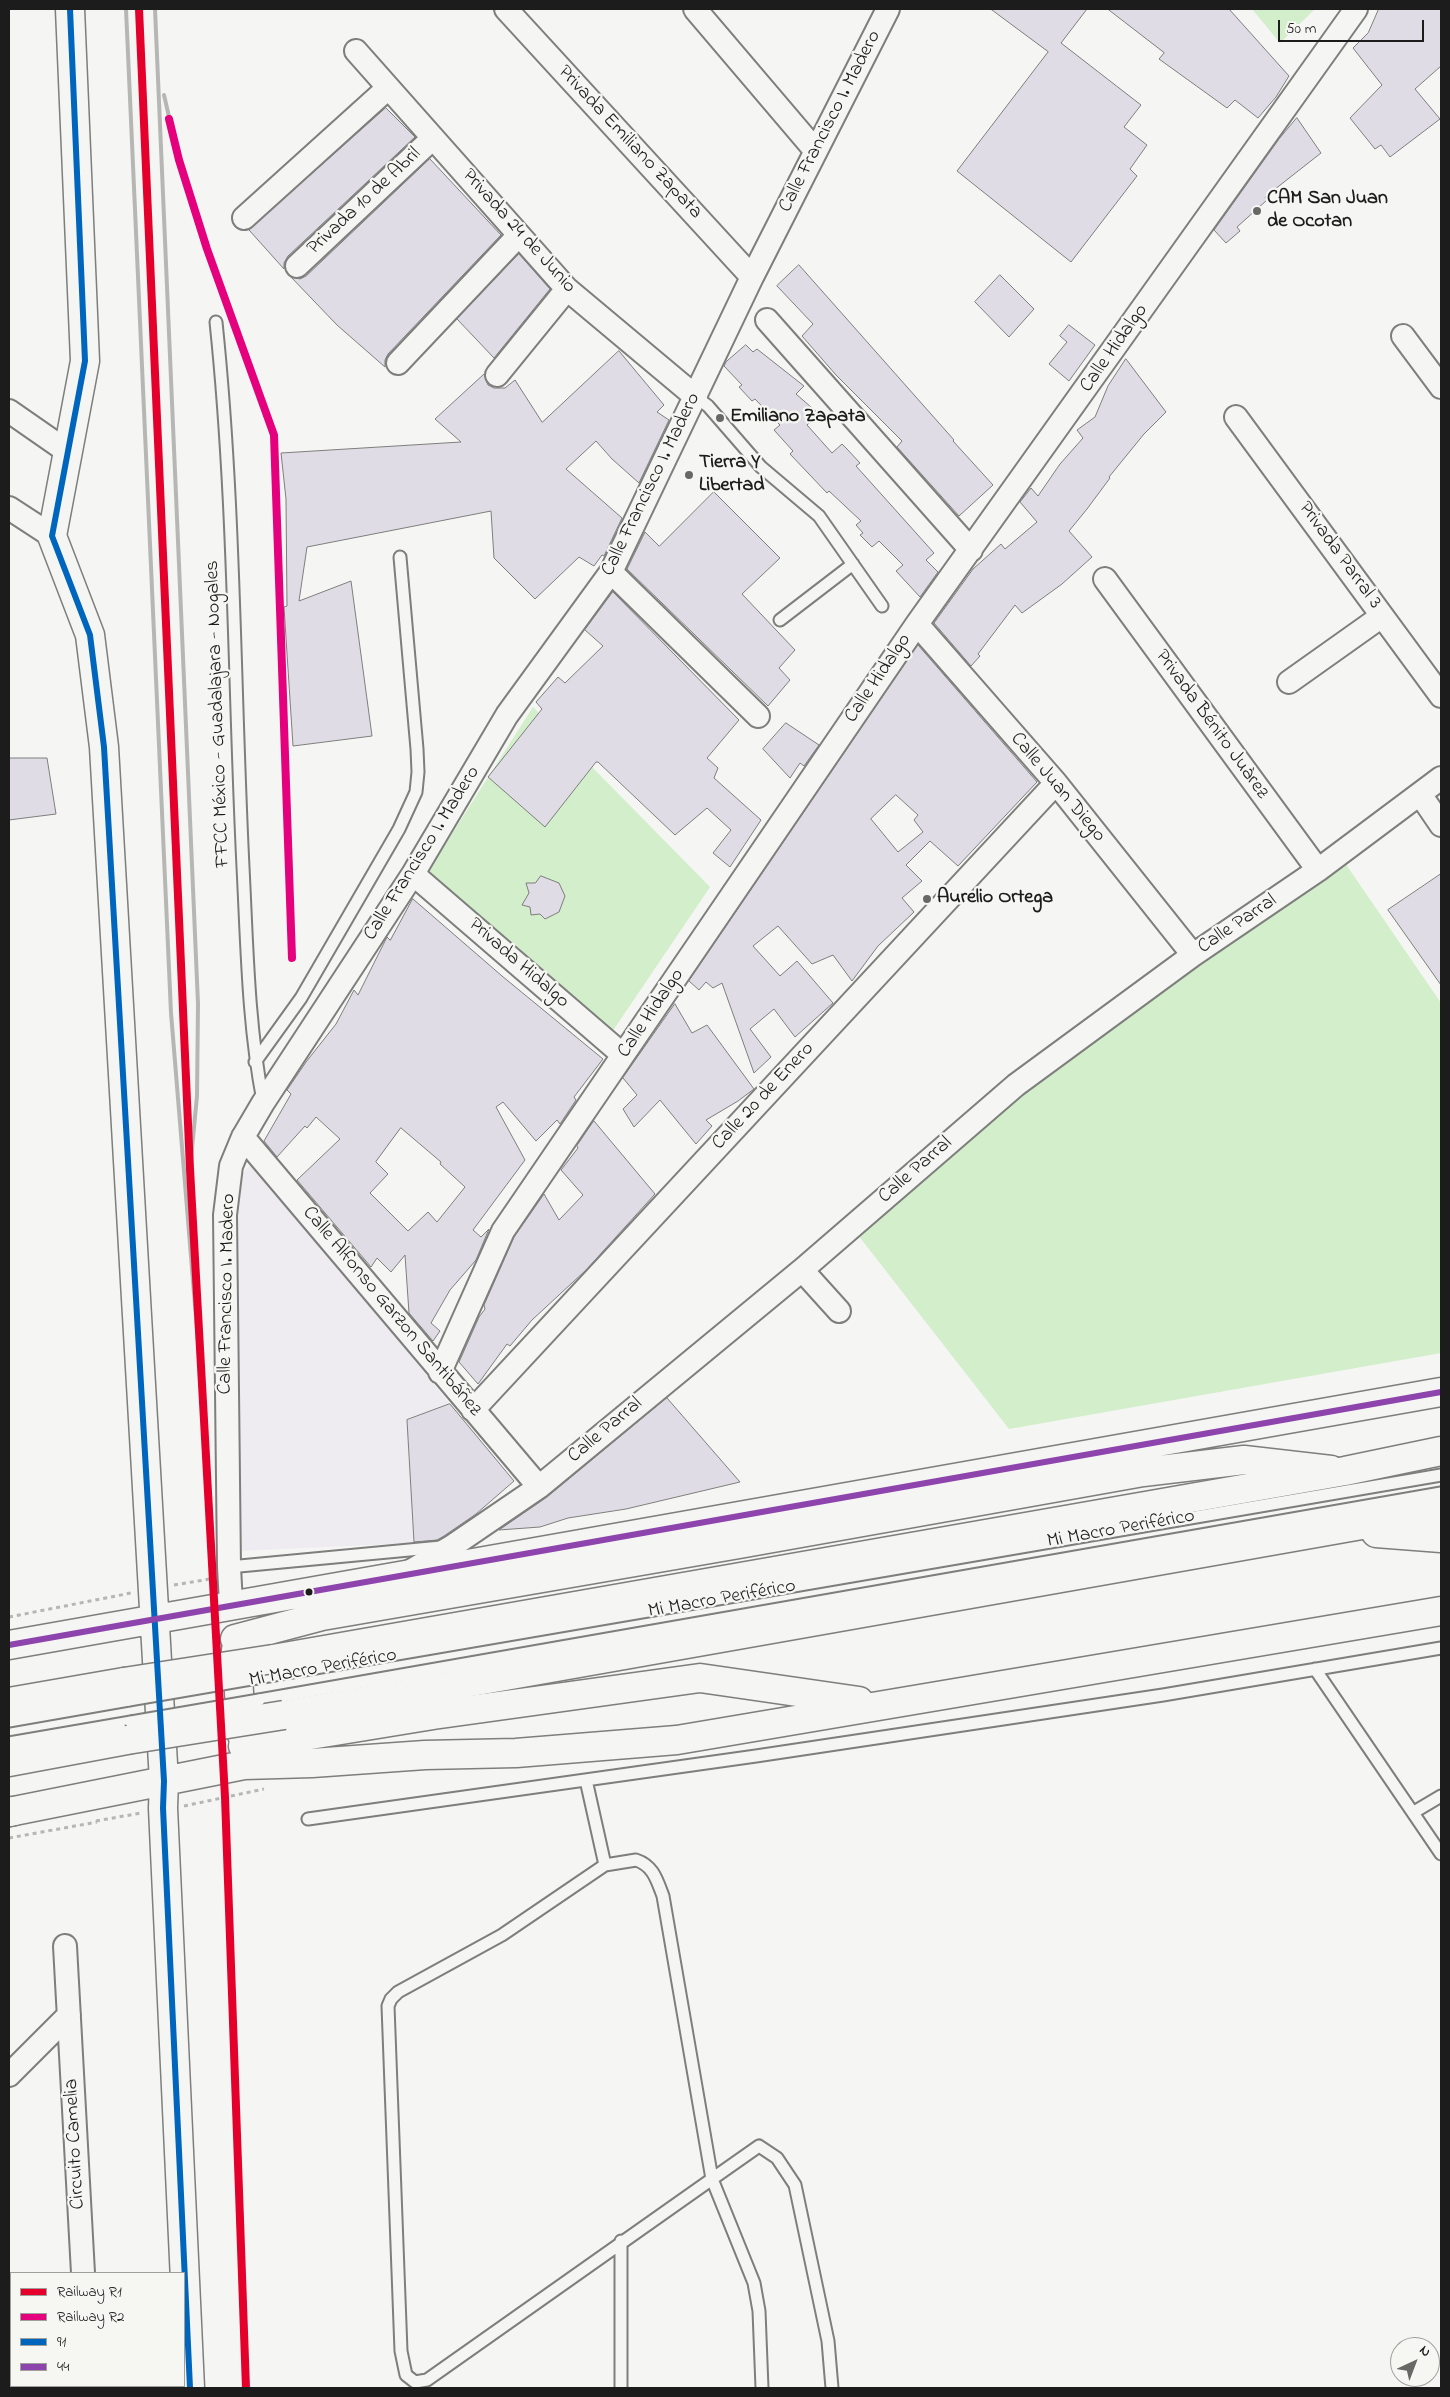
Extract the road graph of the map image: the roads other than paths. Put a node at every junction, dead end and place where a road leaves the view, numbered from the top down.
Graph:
1 (70, 9) edge
2 (506, 9) edge
3 (695, 9) edge
4 (888, 9) edge
5 (1356, 9) edge
6 (356, 51) dead end
7 (388, 88) junction
8 (433, 138) junction
9 (815, 150) junction
10 (244, 218) dead end
11 (519, 235) junction
12 (298, 266) dead end
13 (752, 277) junction
14 (566, 289) junction
15 (767, 320) dead end
16 (216, 322) dead end
17 (1403, 336) dead end
18 (398, 363) dead end
19 (497, 375) dead end
20 (1441, 387) edge
21 (696, 397) junction
22 (9, 411) edge
23 (1236, 417) dead end
24 (68, 452) junction
25 (9, 508) edge
26 (52, 536) junction
27 (972, 550) junction
28 (400, 557) dead end
29 (852, 564) junction
30 (611, 572) junction
31 (1105, 579) dead end
32 (882, 606) dead end
33 (1382, 616) junction
34 (780, 620) dead end
35 (916, 624) junction
36 (1289, 682) dead end
37 (1441, 696) edge
38 (758, 716) dead end
39 (1441, 778) edge
40 (1056, 783) junction
41 (1420, 794) junction
42 (1441, 825) edge
43 (1318, 870) junction
44 (413, 874) junction
45 (1193, 955) junction
46 (624, 1055) junction
47 (255, 1062) junction
48 (263, 1103) junction
49 (243, 1137) junction
50 (802, 1270) junction
51 (839, 1311) dead end
52 (440, 1372) junction
53 (1441, 1392) edge
54 (473, 1410) junction
55 (1441, 1451) edge
56 (1345, 1471) junction
57 (1441, 1475) edge
58 (539, 1487) junction
59 (868, 1493) junction
60 (1441, 1494) edge
61 (983, 1500) junction
62 (1441, 1511) edge
63 (1340, 1530) junction
64 (1441, 1538) edge
65 (451, 1546) junction
66 (229, 1567) junction
67 (402, 1577) junction
68 (232, 1604) junction
69 (1441, 1611) edge
70 (153, 1619) junction
71 (235, 1639) junction
72 (9, 1645) edge
73 (1441, 1648) edge
74 (265, 1668) junction
75 (1316, 1669) junction
76 (126, 1691) junction
77 (9, 1702) edge
78 (883, 1704) junction
79 (9, 1721) edge
80 (129, 1731) junction
81 (9, 1743) edge
82 (243, 1755) junction
83 (9, 1762) edge
84 (586, 1780) junction
85 (164, 1781) junction
86 (1441, 1796) edge
87 (11, 1812) edge
88 (1414, 1812) junction
89 (308, 1818) dead end
90 (1441, 1854) edge
91 (605, 1865) junction
92 (65, 1946) dead end
93 (69, 2015) junction
94 (9, 2075) edge
95 (712, 2178) junction
96 (621, 2241) junction
97 (83, 2272) edge
98 (185, 2272) edge
99 (185, 2281) edge
100 (190, 2388) edge
101 (621, 2388) edge
102 (762, 2388) edge
103 (832, 2388) edge

1 - 24 main road
2 - 13 street, Privada Emiliano Zapata
3 - 9 street
4 - 9 street, Calle Francisco I. Madero
5 - 27 street, Calle Hidalgo
6 - 7 street, Privada 24 de Junio
7 - 8 street, Privada 24 de Junio
7 - 10 street
8 - 11 street, Privada 24 de Junio
8 - 12 street, Privada 10 de Abril
9 - 13 street, Calle Francisco I. Madero
11 - 14 street, Privada 24 de Junio
11 - 18 street
13 - 21 street, Calle Francisco I. Madero
14 - 19 street
14 - 21 street, Privada 24 de Junio
15 - 27 street
16 - 47 lane, FFCC México - Guadalajara - Nogales
17 - 20 street
21 - 29 lane
21 - 30 street, Calle Francisco I. Madero
22 - 24 street
23 - 33 street, Privada Parral 3
24 - 26 main road
25 - 26 street
26 - 70 main road
27 - 35 street, Calle Hidalgo
28 - 47 lane
29 - 32 lane
29 - 34 lane
30 - 38 street
30 - 44 street, Calle Francisco I. Madero
31 - 43 street, Privada Bénito Juàrez
33 - 36 street
33 - 37 street, Privada Parral 3
35 - 40 street, Calle Juan Diego
35 - 46 street, Calle Hidalgo
39 - 41 street, Calle Parral
40 - 45 street, Calle Juan Diego
40 - 54 street, Calle 20 de Enero
41 - 42 street
41 - 43 street, Calle Parral
43 - 45 street, Calle Parral
44 - 46 street, Privada Hidalgo
44 - 48 street, Calle Francisco I. Madero
45 - 50 street, Calle Parral
46 - 52 street, Calle Hidalgo
47 - 48 lane, FFCC México - Guadalajara - Nogales
48 - 49 street, Calle Francisco I. Madero
49 - 52 street, Calle Alfonso Garzon Santibáñez
49 - 66 street, Calle Francisco I. Madero
50 - 51 street
50 - 58 street, Calle Parral
52 - 54 street, Calle Alfonso Garzon Santibáñez
53 - 59 main road
54 - 58 street, Calle Alfonso Garzon Santibáñez
55 - 56 main road
56 - 61 main road
56 - 74 main road
57 - 74 lane, Mi Macro Periférico
58 - 65 street, Calle Parral
59 - 61 main road
59 - 67 main road
60 - 80 lane, Mi Macro Periférico, bridge
61 - 71 main road
62 - 63 main road
63 - 64 main road
63 - 80 main road, bridge
65 - 66 lane
65 - 67 street, Calle Parral
66 - 68 street, Calle Francisco I. Madero
67 - 68 main road
68 - 70 main road
68 - 71 main road, Calle Francisco I. Madero
69 - 78 main road
70 - 72 main road
70 - 85 main road
71 - 82 main road, Calle Francisco I. Madero
73 - 75 lane
74 - 76 main road, bridge
75 - 84 lane
75 - 88 lane
76 - 77 main road
76 - 79 lane
78 - 82 main road
78 - 82 main road
80 - 81 lane, Mi Macro Periférico
80 - 83 main road
82 - 85 main road
84 - 89 lane
84 - 91 lane
85 - 87 main road
85 - 98 main road
86 - 88 lane
88 - 90 lane
91 - 95 lane
91 - 96 lane
92 - 93 street, Circuito Camelia
93 - 94 street
93 - 97 street, Circuito Camelia
95 - 96 lane
95 - 102 lane
95 - 103 lane
96 - 101 lane
99 - 100 main road

